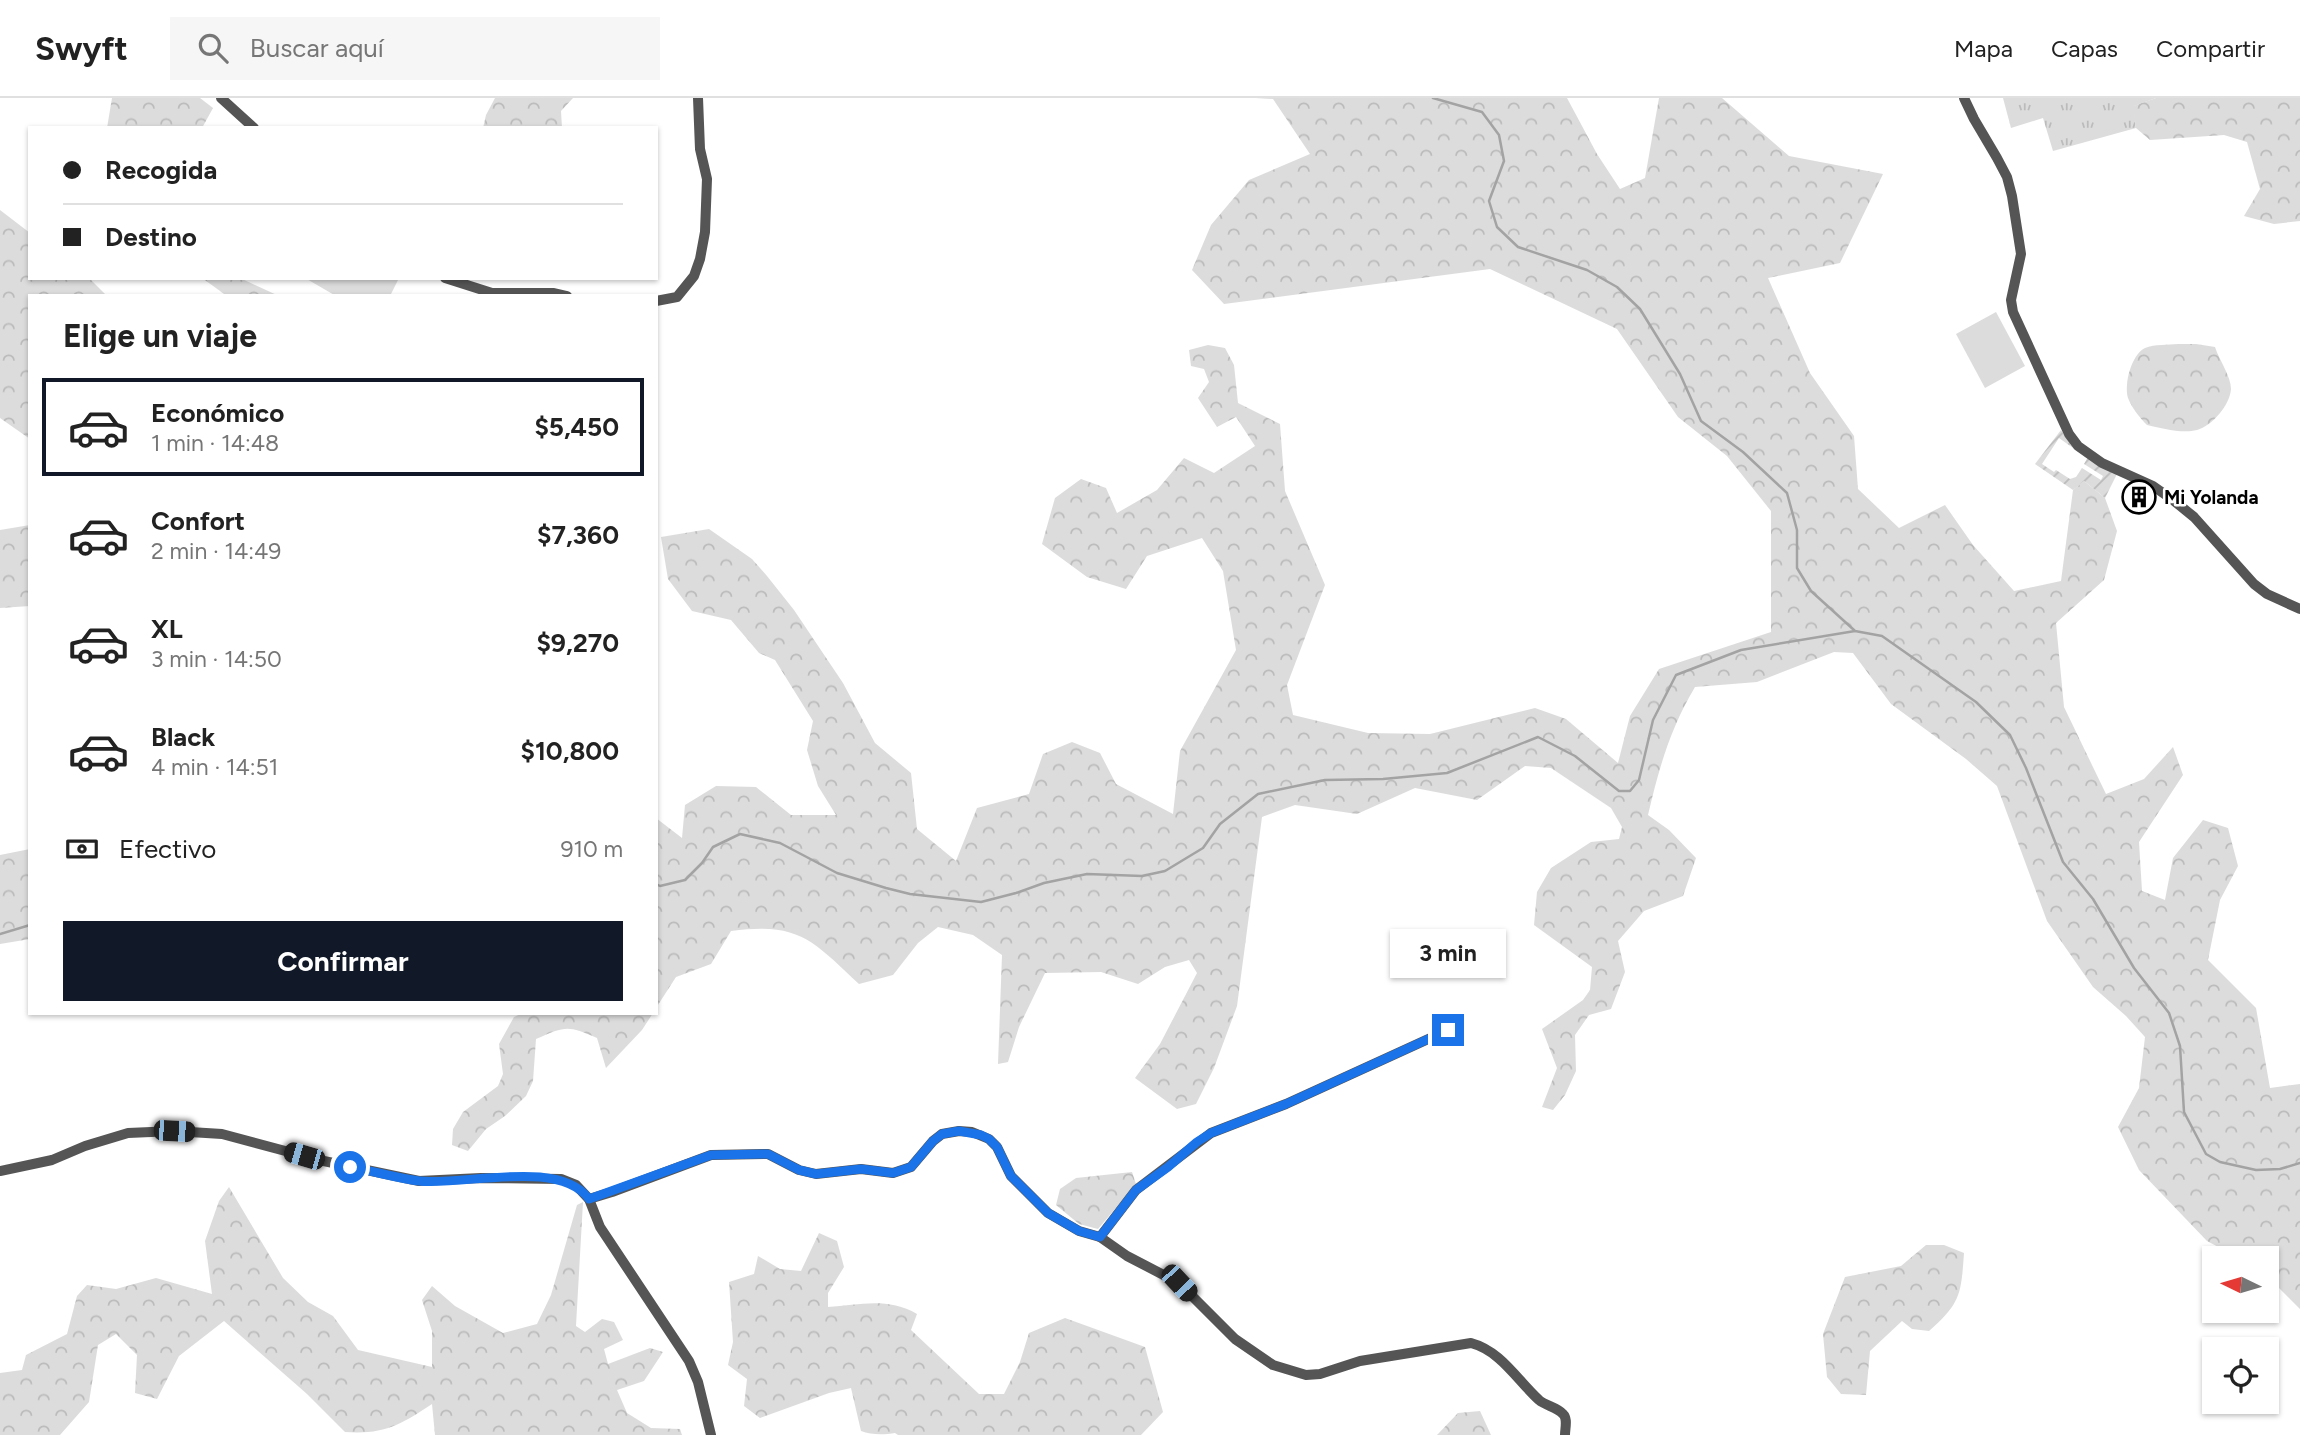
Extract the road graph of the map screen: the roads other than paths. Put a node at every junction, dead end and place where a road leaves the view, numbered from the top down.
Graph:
1 (221, 98) edge
2 (698, 98) edge
3 (1964, 98) edge
4 (252, 126) edge
5 (451, 280) edge
6 (558, 294) edge
7 (658, 301) edge
8 (2300, 608) edge
9 (1448, 1030) dead end
10 (0, 1171) edge
11 (589, 1199) junction
12 (1100, 1237) junction
13 (711, 1435) edge
14 (1565, 1435) edge

1 - 4 street
2 - 7 street
3 - 8 street
5 - 6 street
9 - 12 street
10 - 11 street
11 - 12 street
11 - 13 street
12 - 14 street

